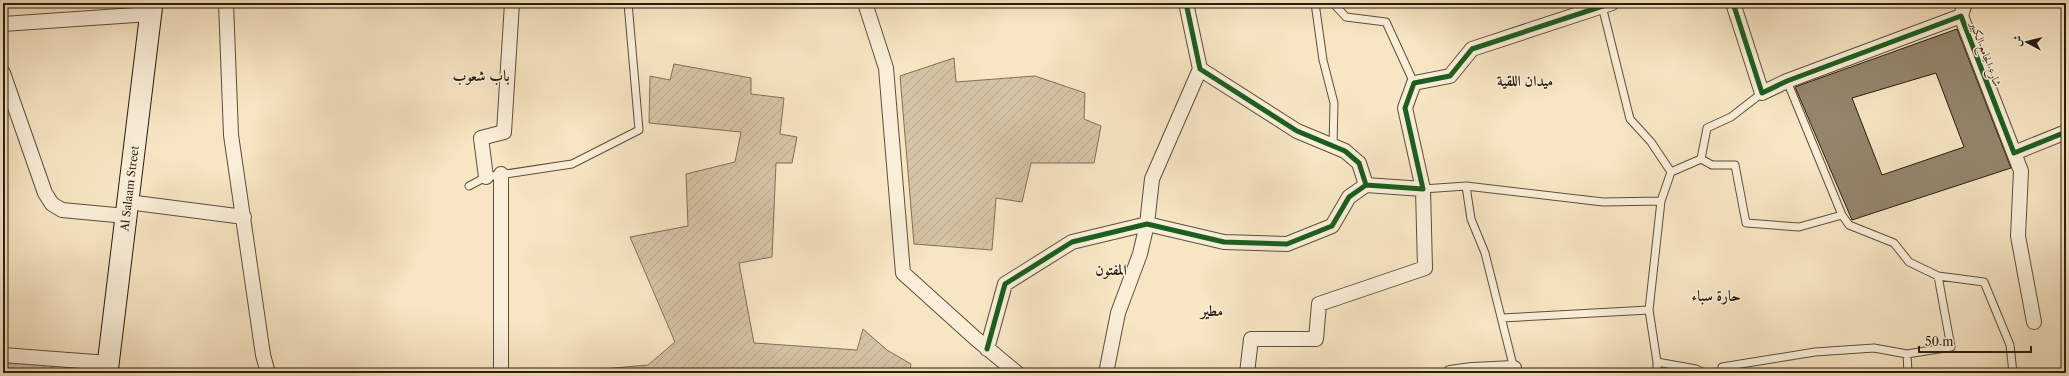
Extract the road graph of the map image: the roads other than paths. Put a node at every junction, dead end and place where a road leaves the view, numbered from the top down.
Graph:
1 (226, 3) edge
2 (512, 3) edge
3 (628, 3) edge
4 (865, 3) edge
5 (1186, 3) edge
6 (1315, 3) edge
7 (1333, 3) edge
8 (1733, 3) edge
9 (1607, 5) edge
10 (151, 9) edge
11 (1963, 10) edge
12 (3, 24) edge
13 (1200, 70) junction
14 (3, 73) edge
15 (1787, 82) junction
16 (1414, 83) junction
17 (1762, 93) junction
18 (2066, 132) edge
19 (1333, 146) junction
20 (2014, 153) junction
21 (1702, 159) junction
22 (1671, 172) junction
23 (501, 174) junction
24 (486, 177) junction
25 (1366, 185) junction
26 (468, 186) dead end
27 (1466, 186) junction
28 (1423, 189) junction
29 (1661, 201) junction
30 (127, 209) junction
31 (1842, 215) junction
32 (244, 217) junction
33 (1148, 224) junction
34 (1938, 276) junction
35 (1649, 310) junction
36 (1502, 318) junction
37 (2034, 322) dead end
38 (987, 349) junction
39 (1907, 354) junction
40 (3, 355) edge
41 (1658, 362) junction
42 (108, 368) edge
43 (1515, 370) edge
44 (268, 373) edge
45 (501, 373) edge
46 (1017, 373) edge
47 (1106, 373) edge
48 (1247, 373) edge
49 (1450, 373) edge
50 (1657, 373) edge
51 (1704, 373) edge
52 (1721, 373) edge
53 (1908, 373) edge
54 (2012, 373) edge

1 - 32 street
2 - 24 street
3 - 23 lane
4 - 38 street
5 - 13 street
6 - 19 lane
7 - 16 lane
8 - 17 street
9 - 16 street
9 - 22 lane
10 - 12 street
10 - 30 main road, Al Salaam Street
11 - 15 street, شارع الجامع الكبير
11 - 20 street, شارع الجامع الكبير
13 - 19 street
13 - 33 street
14 - 30 street
15 - 17 street, شارع الجامع الكبير
15 - 31 lane
16 - 28 street
17 - 21 lane
18 - 20 street
19 - 25 street
20 - 37 street, شارع الجامع الكبير
21 - 22 lane
21 - 31 lane
22 - 29 lane
23 - 24 lane
23 - 45 street
24 - 26 lane
25 - 28 street
25 - 33 street
27 - 28 lane
27 - 29 lane
27 - 36 lane
28 - 48 street
29 - 35 lane
30 - 32 street
30 - 42 main road, Al Salaam Street
31 - 34 lane
32 - 44 street
33 - 38 street
33 - 47 street
34 - 39 lane
34 - 54 lane
35 - 36 lane
35 - 41 lane
36 - 43 lane
38 - 46 street
39 - 52 lane
39 - 53 lane
40 - 42 street
41 - 50 lane
41 - 51 lane
43 - 49 street

